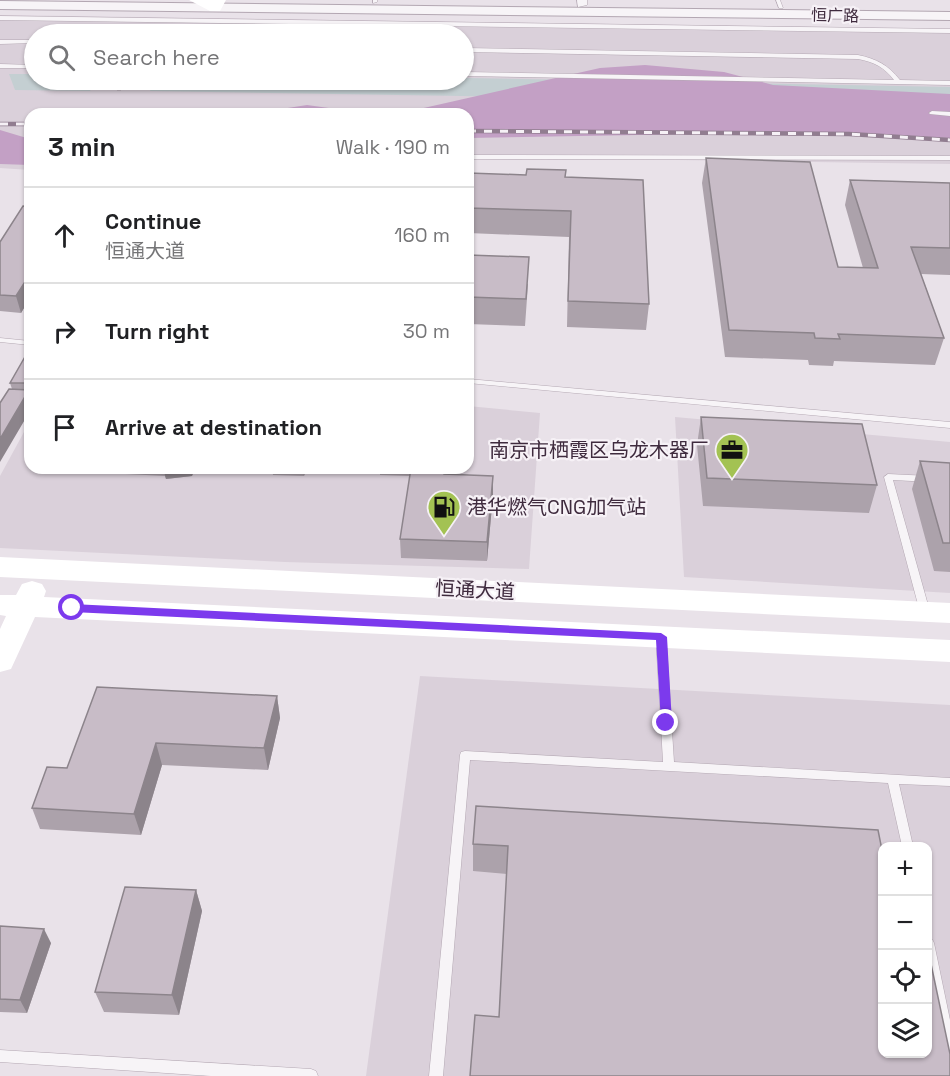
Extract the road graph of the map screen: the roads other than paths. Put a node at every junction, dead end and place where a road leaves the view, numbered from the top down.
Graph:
1 (196, 0) edge
2 (244, 0) edge
3 (375, 1) edge
4 (582, 2) edge
5 (217, 4) edge
6 (780, 4) edge
7 (0, 5) edge
8 (950, 10) edge
9 (950, 16) edge
10 (0, 18) edge
11 (438, 24) edge
12 (474, 24) edge
13 (950, 31) edge
14 (0, 42) edge
15 (24, 42) edge
16 (474, 50) edge
17 (0, 66) edge
18 (24, 67) edge
19 (474, 74) edge
20 (898, 82) junction
21 (950, 83) edge
22 (933, 113) dead end
23 (950, 114) edge
24 (474, 157) edge
25 (950, 158) edge
26 (0, 340) edge
27 (24, 342) edge
28 (474, 382) edge
29 (950, 425) edge
30 (950, 480) edge
31 (0, 567) edge
32 (42, 569) junction
33 (13, 605) edge
34 (937, 613) edge
35 (661, 637) junction
36 (950, 651) edge
37 (0, 662) edge
38 (669, 766) junction
39 (893, 779) junction
40 (950, 782) edge
41 (906, 842) edge
42 (928, 950) edge
43 (950, 1051) edge
44 (0, 1056) edge
45 (311, 1076) edge
46 (435, 1076) edge

1 - 5 main road
2 - 3 street, 恒广路
3 - 4 street, 恒广路
4 - 6 street, 恒广路
5 - 7 street, 恒广路
5 - 9 street, 恒广路
6 - 8 street, 恒广路
10 - 11 lane
12 - 13 lane
14 - 15 lane
16 - 20 lane
17 - 18 lane
19 - 20 lane
20 - 21 lane
22 - 23 lane
24 - 25 lane
26 - 27 lane
28 - 29 lane
30 - 34 lane
31 - 32 main road, 恒通大道
32 - 33 main road
32 - 34 main road, 恒通大道
33 - 35 main road, 恒通大道
33 - 37 main road
35 - 36 main road, 恒通大道
35 - 38 lane
38 - 39 lane
38 - 46 lane
39 - 40 lane
39 - 41 lane
42 - 43 lane
44 - 45 lane

